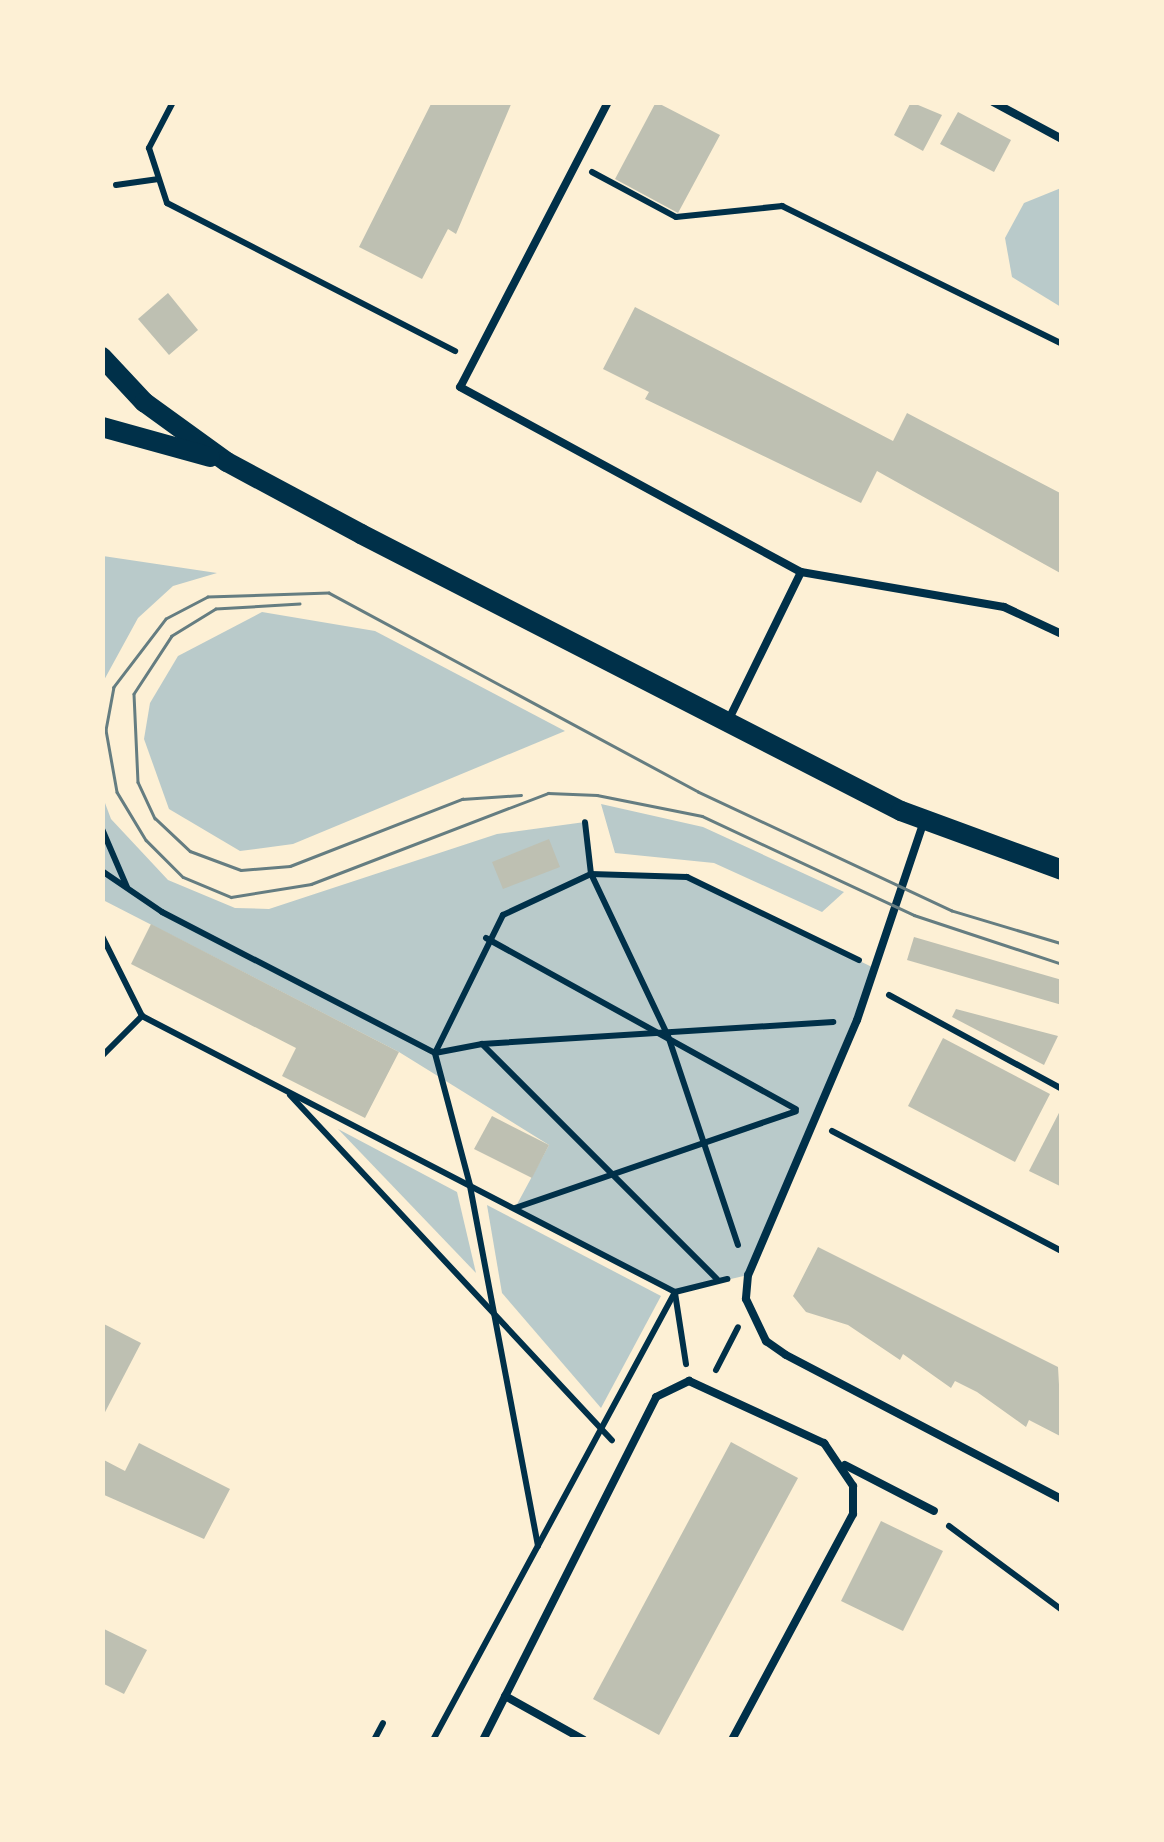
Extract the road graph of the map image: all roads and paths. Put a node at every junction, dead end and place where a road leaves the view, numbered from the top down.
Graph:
1 (173, 102) edge
2 (608, 102) edge
3 (993, 102) edge
4 (1062, 139) edge
5 (576, 164) junction
6 (160, 179) junction
7 (116, 186) dead end
8 (1062, 344) edge
9 (102, 358) edge
10 (474, 360) junction
11 (102, 427) edge
12 (226, 462) junction
13 (801, 572) junction
14 (1062, 634) edge
15 (726, 725) junction
16 (924, 821) junction
17 (586, 822) dead end
18 (102, 828) edge
19 (1062, 870) edge
20 (102, 871) edge
21 (591, 874) junction
22 (128, 889) junction
23 (102, 936) edge
24 (486, 938) junction
25 (874, 968) junction
26 (887, 999) junction
27 (142, 1016) junction
28 (856, 1020) junction
29 (668, 1036) junction
30 (482, 1044) junction
31 (435, 1052) junction
32 (102, 1056) edge
33 (1062, 1089) edge
34 (286, 1090) junction
35 (798, 1110) junction
36 (815, 1121) junction
37 (706, 1143) junction
38 (612, 1175) junction
39 (470, 1184) junction
40 (515, 1208) junction
41 (1062, 1251) edge
42 (748, 1275) junction
43 (675, 1292) junction
44 (492, 1304) junction
45 (749, 1306) junction
46 (689, 1380) junction
47 (709, 1384) junction
48 (602, 1428) junction
49 (625, 1455) junction
50 (843, 1464) junction
51 (1062, 1499) edge
52 (934, 1511) joint
53 (538, 1546) junction
54 (1062, 1610) edge
55 (505, 1696) junction
56 (383, 1723) dead end
57 (374, 1740) edge
58 (433, 1740) edge
59 (483, 1740) edge
60 (584, 1740) edge
61 (732, 1740) edge

1 - 6 path
2 - 5 lane
3 - 4 lane
5 - 8 path
5 - 10 lane
6 - 7 path
6 - 10 path
9 - 12 main road
10 - 13 lane
11 - 12 main road
12 - 15 main road
13 - 14 lane
13 - 15 lane
15 - 16 main road
16 - 19 main road
16 - 25 lane
17 - 21 path
18 - 22 path
20 - 22 path
21 - 24 path
21 - 25 path
21 - 29 path
22 - 31 path
23 - 27 path
24 - 29 path
24 - 31 path
25 - 26 path
25 - 28 lane
26 - 28 path
26 - 33 path
27 - 32 path
27 - 34 path
28 - 29 path
28 - 36 lane
29 - 30 path
29 - 35 path
29 - 37 path
30 - 31 path
30 - 38 path
31 - 39 path
34 - 39 path
34 - 44 path
35 - 36 path
35 - 37 path
36 - 41 path
36 - 42 lane
37 - 38 path
37 - 42 path
38 - 40 path
38 - 43 path
39 - 40 path
39 - 44 path
40 - 43 path
42 - 45 lane
43 - 46 path
43 - 48 path
44 - 48 path
44 - 53 path
45 - 47 path
45 - 51 lane
46 - 47 lane
46 - 49 lane
47 - 50 lane
48 - 49 path
48 - 53 path
49 - 55 lane
50 - 52 lane
50 - 61 lane
52 - 54 path
53 - 58 path
55 - 59 lane
55 - 60 lane
56 - 57 path

